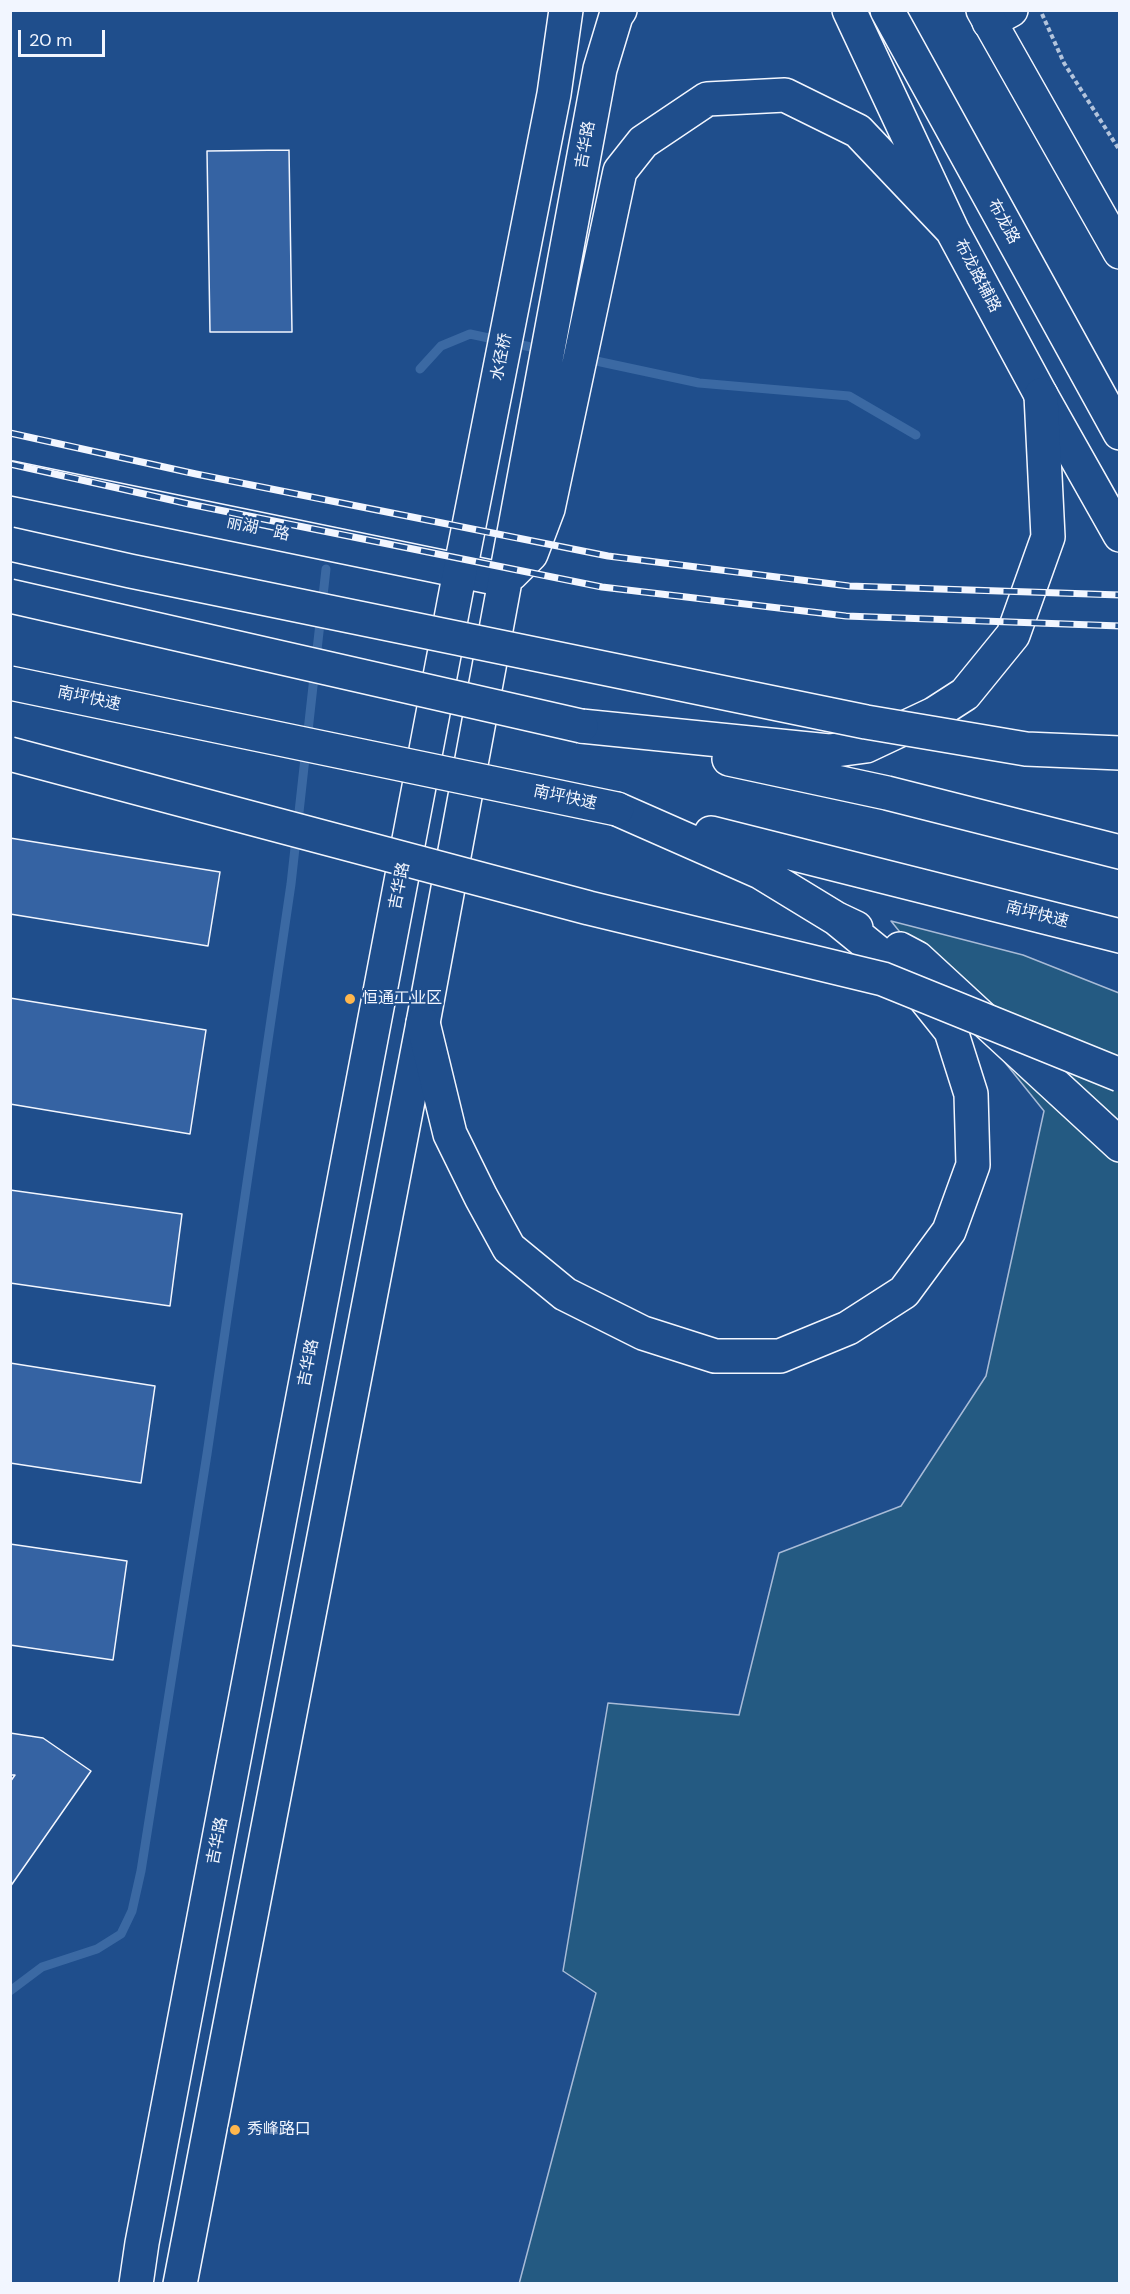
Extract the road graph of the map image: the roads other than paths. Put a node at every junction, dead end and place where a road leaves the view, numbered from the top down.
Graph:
1 (566, 10) edge
2 (620, 10) edge
3 (849, 10) edge
4 (887, 10) edge
5 (994, 14) edge
6 (952, 230) junction
7 (1119, 252) edge
8 (1041, 395) junction
9 (1119, 433) edge
10 (485, 444) joint
11 (544, 457) junction
12 (10, 478) edge
13 (1119, 535) edge
14 (10, 544) edge
15 (460, 571) junction
16 (506, 580) junction
17 (10, 596) edge
18 (10, 682) edge
19 (581, 726) junction
20 (1119, 753) edge
21 (10, 754) edge
22 (616, 809) junction
23 (1110, 849) edge
24 (837, 919) junction
25 (1117, 936) edge
26 (423, 1023) junction
27 (1119, 1075) edge
28 (1119, 1145) edge
29 (136, 2283) edge
30 (180, 2283) edge

1 - 10 main road, 水径桥
2 - 11 main road, 吉华路
3 - 6 main road, 布龙路辅路
4 - 9 main road, 布龙路
5 - 7 main road
6 - 8 main road, 布龙路辅路
6 - 11 main road
8 - 13 main road, 布龙路辅路
8 - 19 main road
10 - 15 main road, 吉华路
11 - 16 main road
12 - 15 main road, 丽湖一路
14 - 20 main road, bridge
15 - 16 main road, 丽湖一路
15 - 29 main road, 吉华路
16 - 26 main road
17 - 19 main road, bridge
18 - 22 main road, 南坪快速, bridge
19 - 23 main road
21 - 27 main road, bridge
22 - 24 main road
22 - 25 main road, 南坪快速
24 - 26 main road
24 - 28 main road
26 - 30 main road

